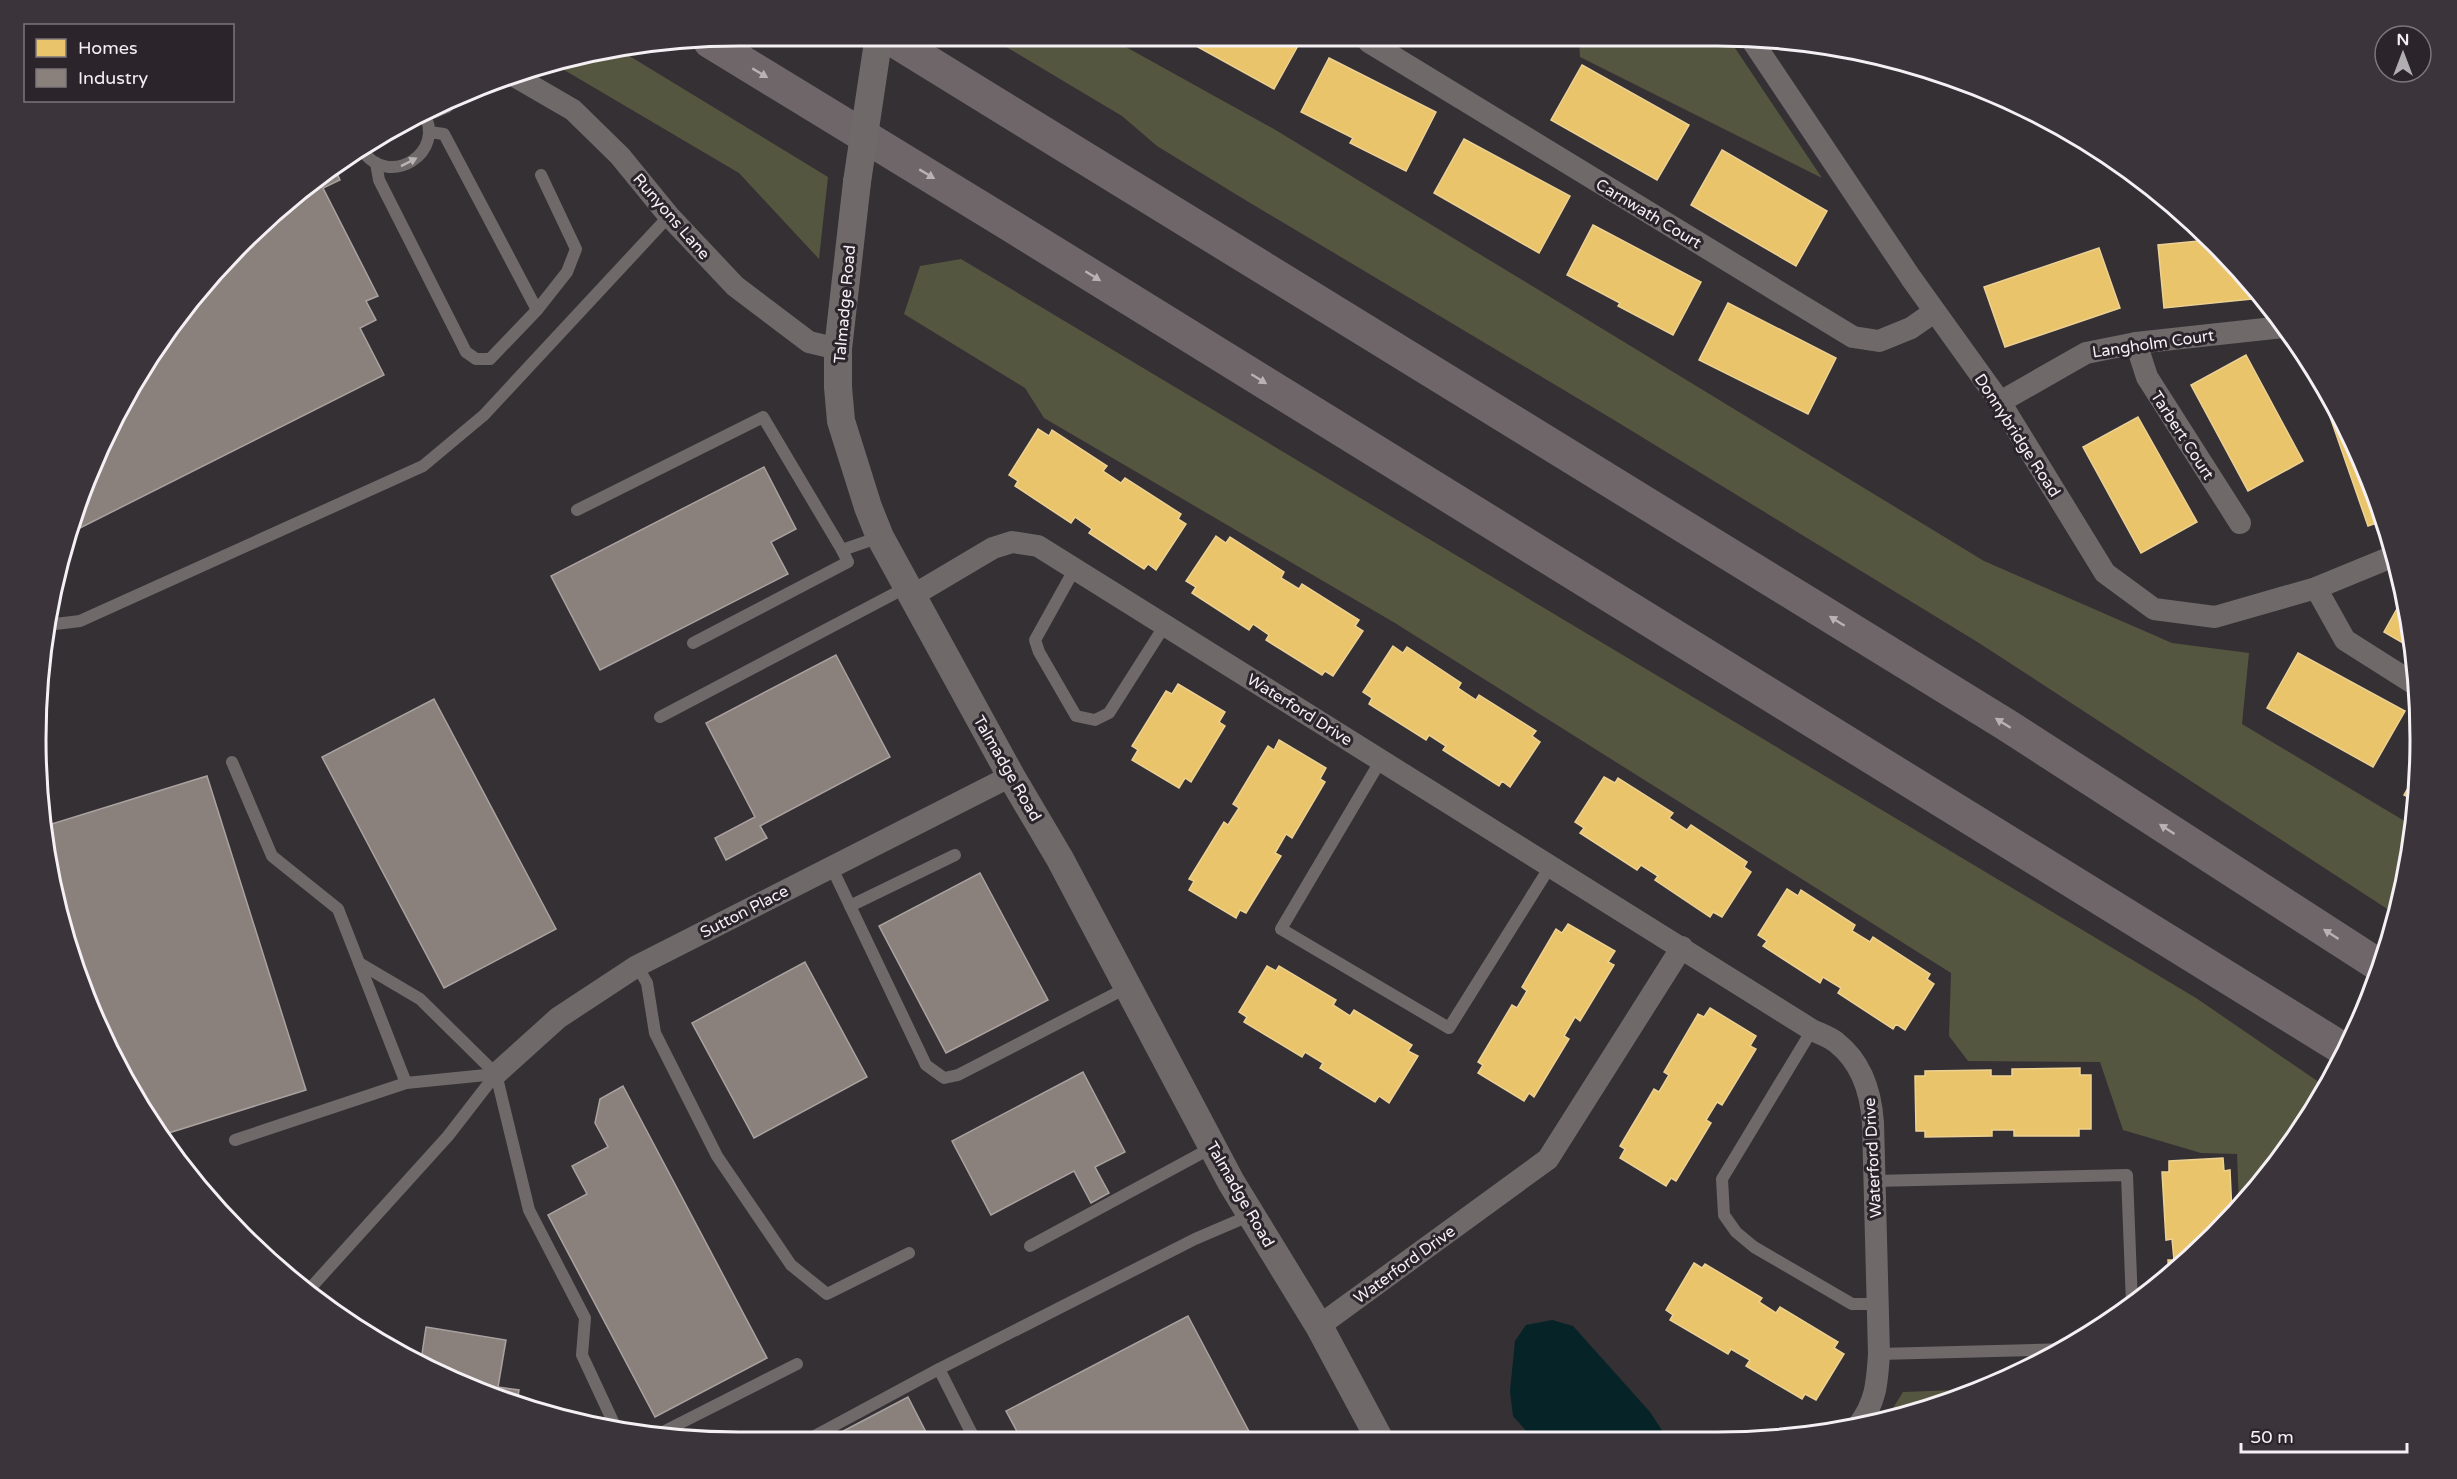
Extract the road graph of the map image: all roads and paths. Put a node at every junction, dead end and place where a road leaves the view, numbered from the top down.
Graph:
1 (877, 46) edge
2 (903, 46) edge
3 (1376, 46) edge
4 (719, 47) edge
5 (1757, 48) edge
6 (523, 81) edge
7 (426, 122) edge
8 (429, 132) junction
9 (367, 155) edge
10 (376, 163) junction
11 (540, 175) dead end
12 (669, 216) junction
13 (537, 310) junction
14 (1934, 312) junction
15 (2274, 328) edge
16 (2136, 343) junction
17 (838, 349) junction
18 (2000, 402) junction
19 (577, 510) dead end
20 (2240, 523) dead end
21 (880, 537) junction
22 (842, 550) junction
23 (2387, 559) edge
24 (1074, 570) junction
25 (2316, 588) junction
26 (909, 592) junction
27 (56, 624) edge
28 (1165, 625) junction
29 (693, 643) dead end
30 (2408, 680) edge
31 (660, 717) dead end
32 (1381, 760) junction
33 (232, 762) dead end
34 (1011, 776) junction
35 (955, 855) dead end
36 (1551, 865) junction
37 (831, 866) junction
38 (850, 906) junction
39 (1682, 947) junction
40 (2374, 962) edge
41 (359, 963) junction
42 (637, 966) junction
43 (1128, 987) junction
44 (1812, 1030) junction
45 (2339, 1046) edge
46 (496, 1074) junction
47 (406, 1083) junction
48 (235, 1140) dead end
49 (1213, 1147) junction
50 (1875, 1180) junction
51 (1251, 1215) junction
52 (1030, 1246) dead end
53 (909, 1253) dead end
54 (313, 1285) edge
55 (2132, 1295) edge
56 (1878, 1304) junction
57 (1319, 1326) junction
58 (2046, 1350) edge
59 (1879, 1354) junction
60 (797, 1364) dead end
61 (939, 1369) junction
62 (1865, 1416) edge
63 (613, 1421) edge
64 (669, 1429) edge
65 (821, 1432) edge
66 (971, 1432) edge
67 (1376, 1432) edge

1 - 17 street, Talmadge Road, bridge
40 -> 2 highway
3 - 14 street, Carnwath Court
4 -> 45 highway
5 - 14 street, Donnybridge Road
6 - 12 street, Runyons Lane
7 - 8 lane
10 -> 8 lane
8 - 13 lane
9 - 10 lane
10 - 13 lane
11 - 13 lane
12 - 17 street, Runyons Lane
12 - 27 lane
14 - 18 street, Donnybridge Road
15 - 16 street, Langholm Court
16 - 18 street, Langholm Court
16 - 20 street, Tarbert Court
17 - 21 street, Talmadge Road
18 - 25 street, Donnybridge Road
19 - 22 lane
21 - 22 lane
21 - 26 street, Talmadge Road
22 - 29 lane
23 - 25 street, Donnybridge Road
24 - 26 street, Waterford Drive
24 - 28 street, Waterford Drive
24 - 28 lane
25 - 30 street
26 - 31 lane
26 - 34 street, Talmadge Road
28 - 32 street, Waterford Drive
32 - 36 street, Waterford Drive
32 - 36 lane
33 - 41 lane
34 - 37 street, Sutton Place
34 - 43 street, Talmadge Road
35 - 38 lane
36 - 39 street, Waterford Drive
37 - 38 lane
37 - 42 street, Sutton Place
38 - 43 lane
39 - 44 street, Waterford Drive
39 - 57 street, Waterford Drive
41 - 46 lane
41 - 47 lane
42 - 46 street, Sutton Place
42 - 53 lane
43 - 49 street, Talmadge Road
44 - 50 street, Waterford Drive
44 - 56 lane
46 - 47 lane
46 - 54 lane
46 - 63 lane
47 - 48 lane
49 - 51 street, Talmadge Road
49 - 52 lane
50 - 55 lane
50 - 56 street, Waterford Drive
51 - 57 street, Talmadge Road
51 - 61 lane
56 - 59 street, Waterford Drive
57 - 67 street, Talmadge Road
58 - 59 lane
59 - 62 street, Waterford Drive
60 - 64 lane
61 - 65 lane
61 - 66 lane

